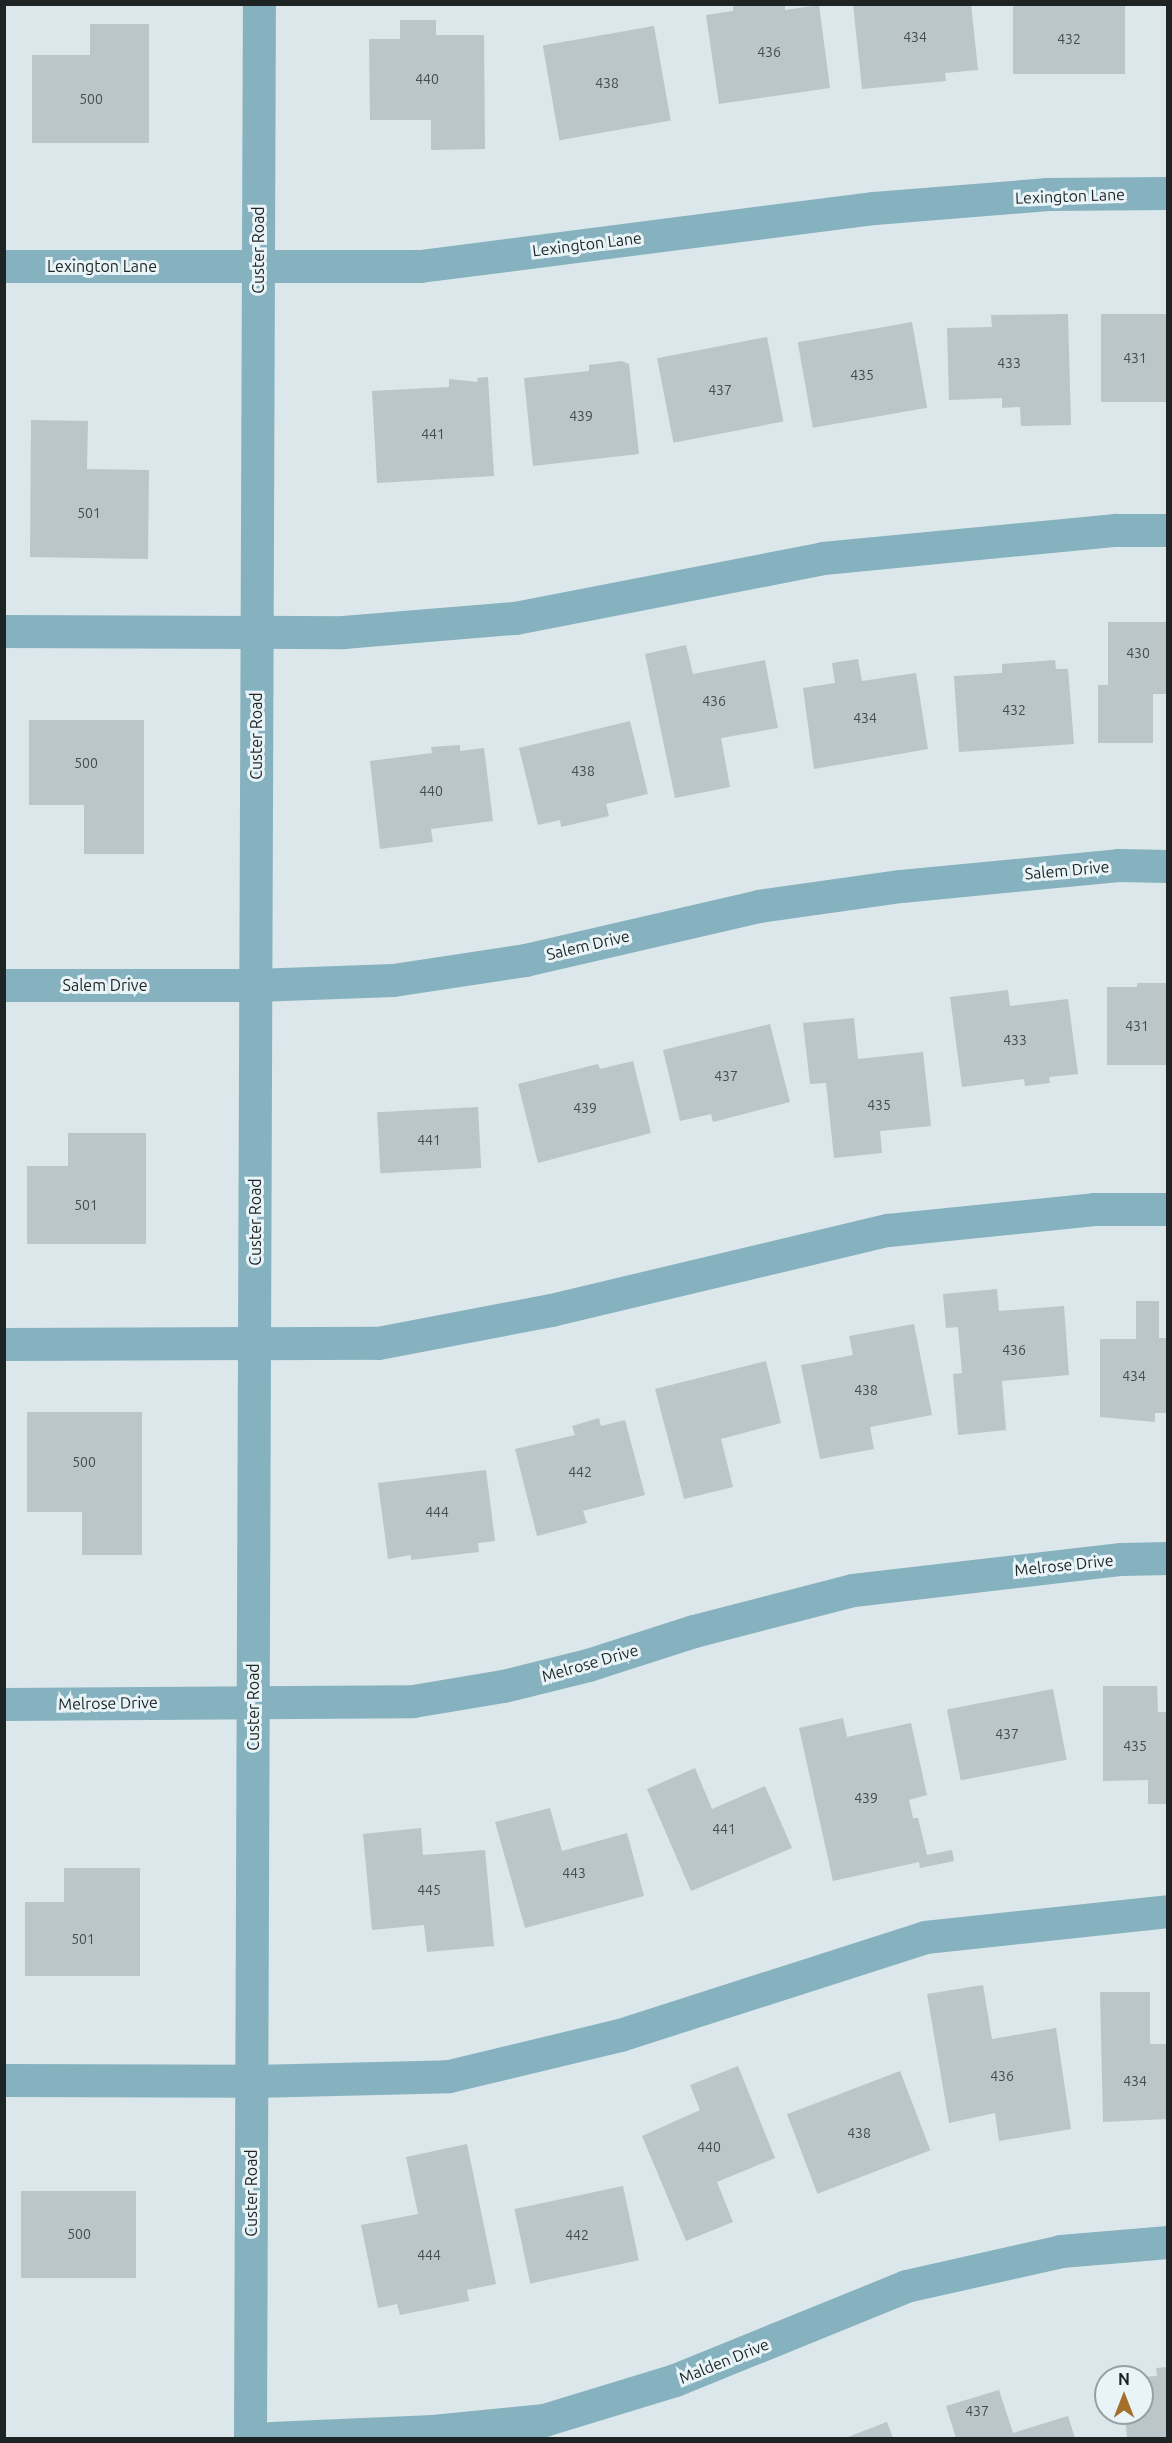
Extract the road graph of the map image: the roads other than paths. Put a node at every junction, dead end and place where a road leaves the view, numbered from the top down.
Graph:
1 (259, 4) edge
2 (1167, 194) edge
3 (4, 266) edge
4 (258, 266) junction
5 (1167, 530) edge
6 (4, 631) edge
7 (256, 631) junction
8 (1167, 866) edge
9 (4, 985) edge
10 (255, 985) junction
11 (1167, 1209) edge
12 (4, 1344) edge
13 (254, 1345) junction
14 (1167, 1558) edge
15 (253, 1701) junction
16 (4, 1704) edge
17 (1167, 1911) edge
18 (4, 2080) edge
19 (251, 2080) junction
20 (1167, 2242) edge
21 (250, 2439) edge
22 (271, 2439) edge

1 - 4 street, Custer Road
2 - 4 street, Lexington Lane
3 - 4 street, Lexington Lane
4 - 7 street, Custer Road
5 - 7 street
6 - 7 street
7 - 10 street, Custer Road
8 - 10 street, Salem Drive
9 - 10 street, Salem Drive
10 - 13 street, Custer Road
11 - 13 street
12 - 13 street
13 - 15 street, Custer Road
14 - 15 street, Melrose Drive
15 - 16 street, Melrose Drive
15 - 19 street, Custer Road
17 - 19 street
18 - 19 street
19 - 21 street, Custer Road
20 - 22 street, Malden Drive

